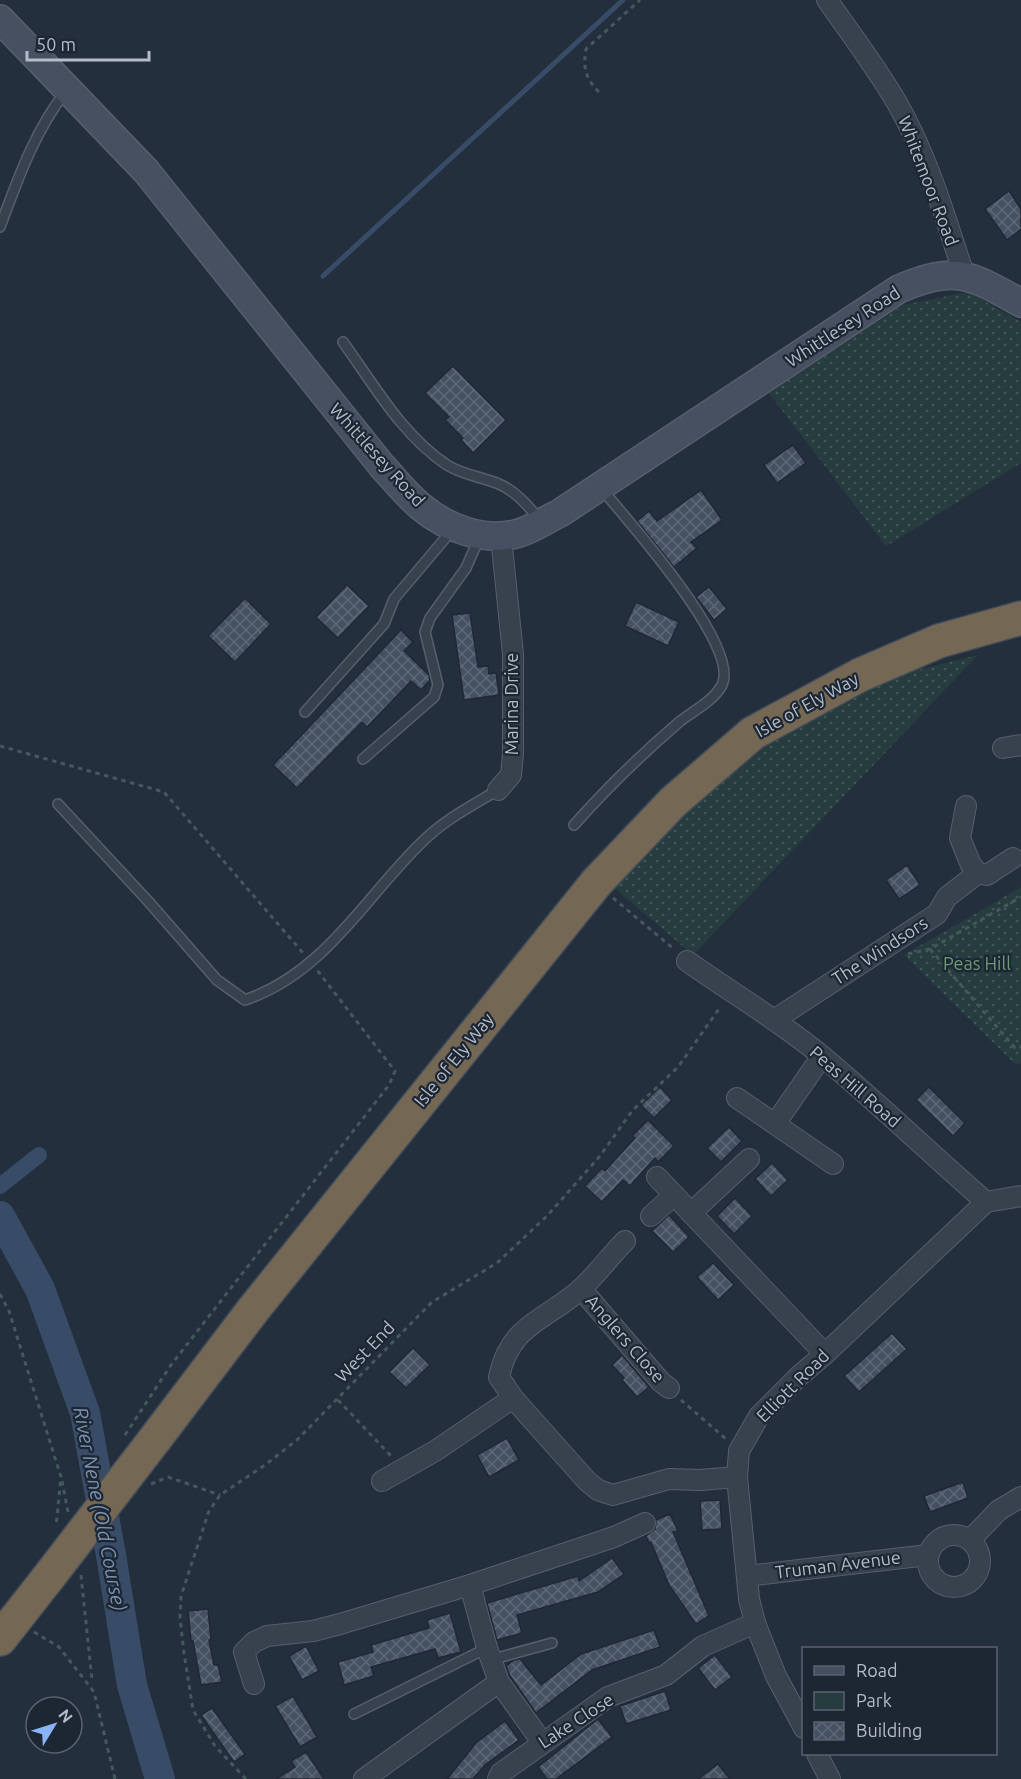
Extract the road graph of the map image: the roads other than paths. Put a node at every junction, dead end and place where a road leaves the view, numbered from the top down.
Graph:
1 (827, 0) edge
2 (0, 19) edge
3 (68, 89) junction
4 (0, 227) edge
5 (964, 275) junction
6 (1021, 303) edge
7 (343, 342) dead end
8 (600, 486) junction
9 (541, 522) junction
10 (455, 528) junction
11 (491, 536) junction
12 (1021, 618) edge
13 (305, 712) dead end
14 (363, 759) dead end
15 (498, 790) joint
16 (58, 804) dead end
17 (966, 806) dead end
18 (573, 825) dead end
19 (1013, 858) dead end
20 (978, 873) junction
21 (687, 961) road end
22 (774, 1020) junction
23 (822, 1056) junction
24 (737, 1098) dead end
25 (775, 1124) junction
26 (749, 1159) dead end
27 (833, 1164) dead end
28 (657, 1177) dead end
29 (674, 1195) junction
30 (1021, 1196) edge
31 (986, 1202) junction
32 (691, 1213) junction
33 (651, 1216) dead end
34 (625, 1241) dead end
35 (580, 1289) junction
36 (825, 1354) junction
37 (669, 1388) road end
38 (513, 1398) junction
39 (737, 1477) junction
40 (382, 1481) dead end
41 (1021, 1497) edge
42 (645, 1523) dead end
43 (970, 1540) junction
44 (928, 1555) junction
45 (747, 1576) junction
46 (470, 1585) junction
47 (755, 1623) junction
48 (8, 1630) edge
49 (552, 1643) dead end
50 (489, 1654) junction
51 (499, 1682) junction
52 (254, 1684) dead end
53 (354, 1714) dead end
54 (802, 1724) edge
55 (542, 1742) junction
56 (817, 1755) edge
57 (823, 1776) edge
58 (364, 1779) edge
59 (498, 1779) edge

1 - 5 street, Whitemoor Road
2 - 3 street, Whittlesey Road
3 - 4 lane
3 - 10 street, Whittlesey Road
5 - 6 street, Whittlesey Road
5 - 8 street, Whittlesey Road
7 - 9 lane
8 - 9 street, Whittlesey Road
8 - 18 lane
9 - 11 street, Whittlesey Road
10 - 11 street, Whittlesey Road
10 - 13 lane
11 - 14 lane
11 - 15 street, Marina Drive
12 - 48 highway, Isle of Ely Way, bridge
15 - 16 lane, Marina Drive
17 - 20 street
19 - 20 street, The Windsors
20 - 22 street, The Windsors
21 - 22 street, Peas Hill Road
22 - 23 street, Peas Hill Road
23 - 25 street
23 - 31 street, Peas Hill Road
24 - 25 street
25 - 27 street
26 - 32 street
28 - 29 street
29 - 32 street
29 - 33 street
30 - 31 street
31 - 36 street, Elliott Road
32 - 36 street
34 - 35 street
35 - 37 street, Anglers Close
35 - 38 street
36 - 39 street, Elliott Road
38 - 39 street
38 - 40 street
39 - 45 street, Elliott Road
41 - 43 street
42 - 46 street
43 - 44 street
43 - 44 street, Truman Avenue
44 - 45 street, Truman Avenue
45 - 47 street, Elliott Road
46 - 50 street
46 - 52 street
47 - 54 street, Elliott Road
47 - 55 street, Lake Close
49 - 50 lane
50 - 51 street
50 - 53 lane
51 - 55 street
51 - 58 street
55 - 59 street, Lake Close
56 - 57 street

